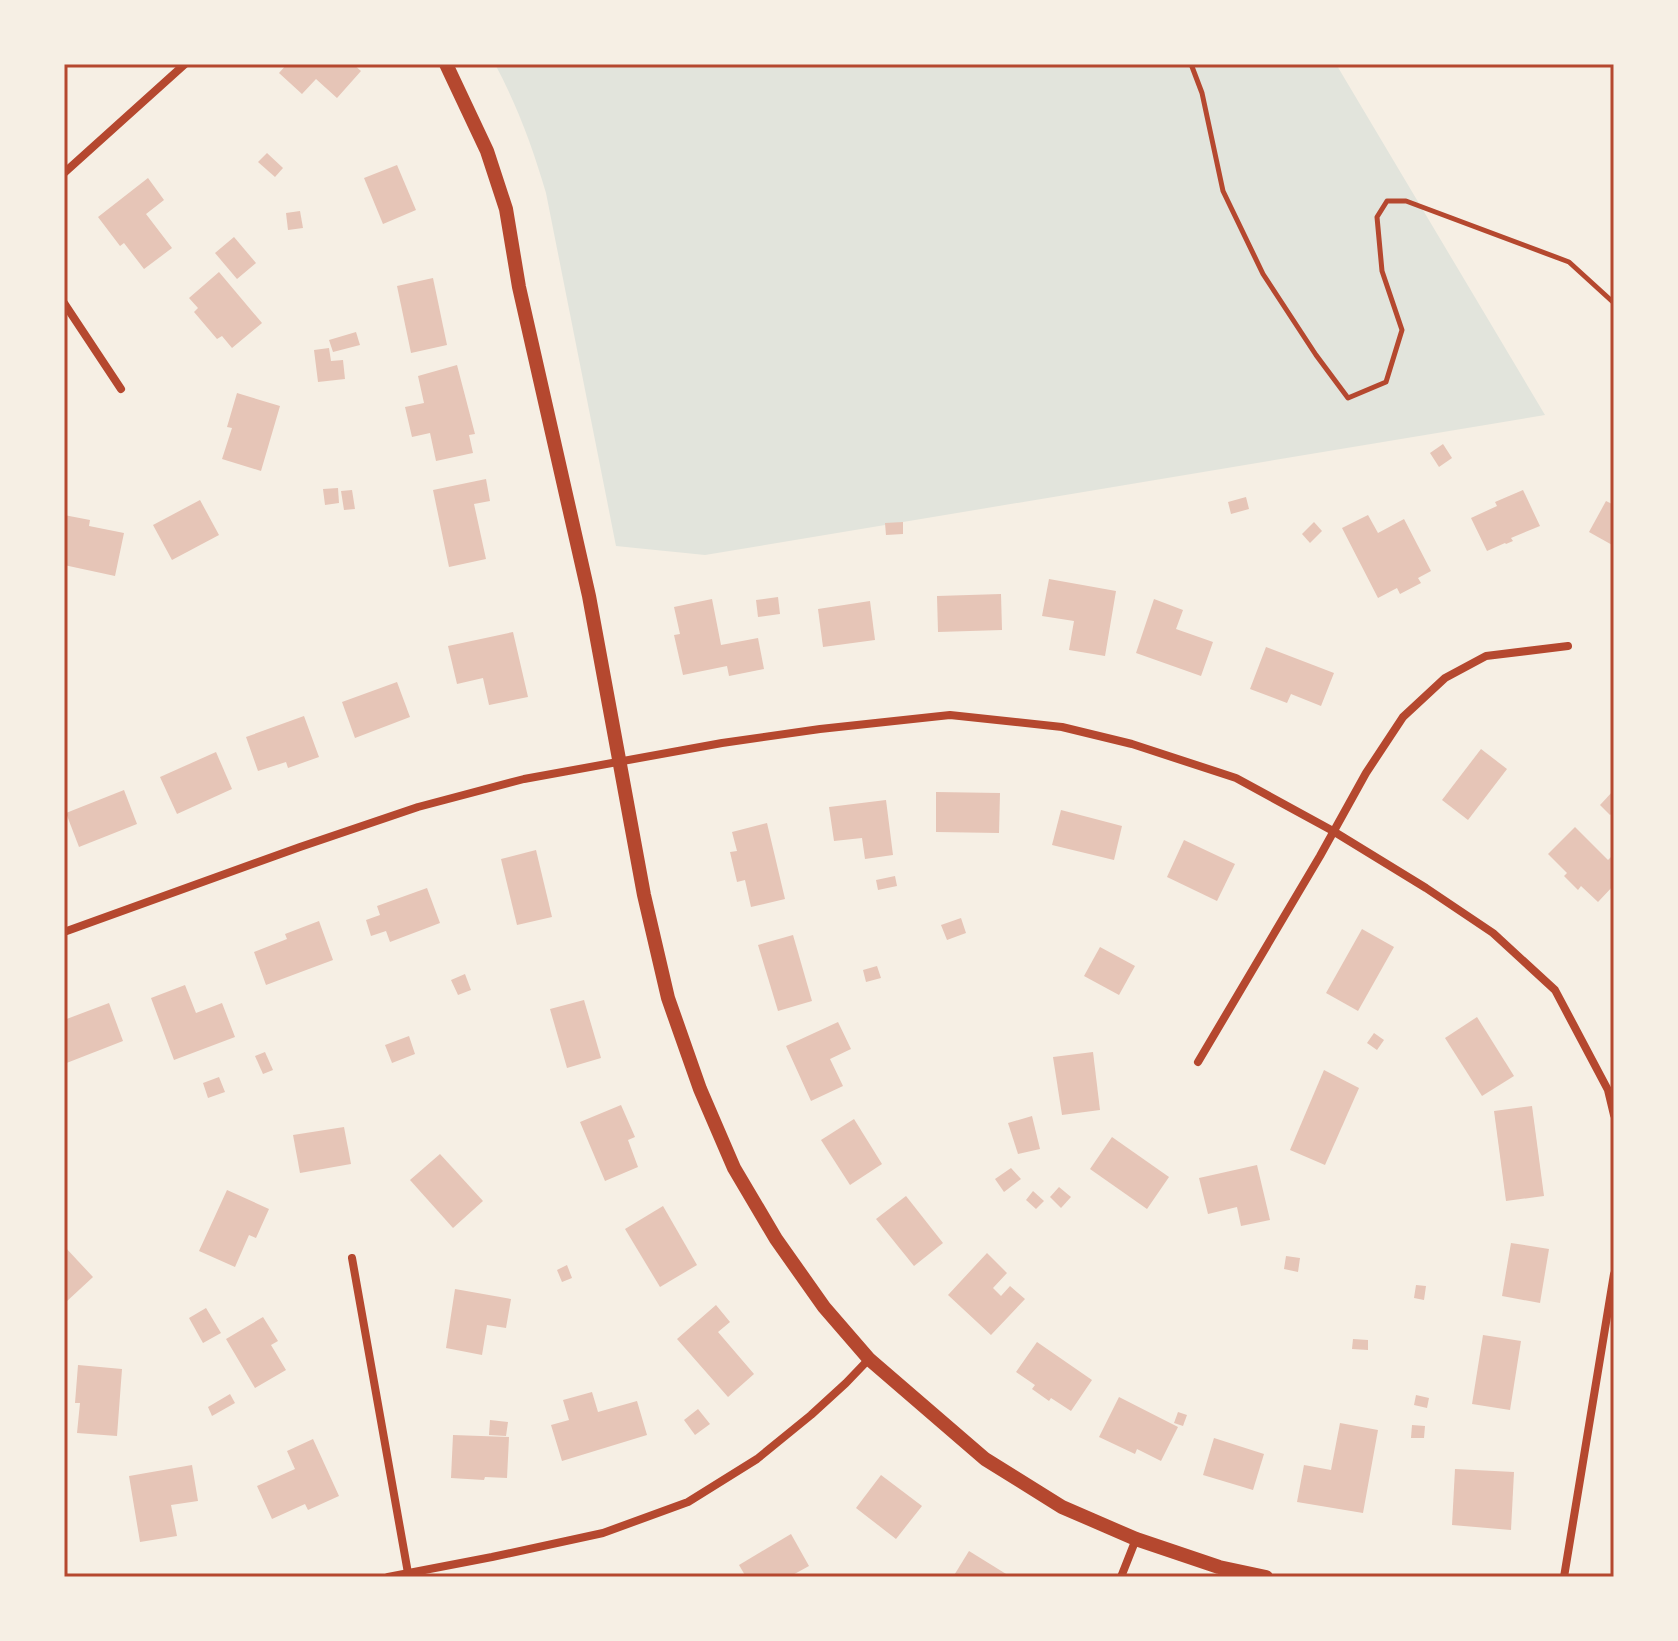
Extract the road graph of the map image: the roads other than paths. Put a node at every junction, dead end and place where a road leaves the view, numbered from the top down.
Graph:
1 (185, 64) edge
2 (446, 64) edge
3 (64, 173) edge
4 (64, 303) edge
5 (121, 389) dead end
6 (1568, 646) dead end
7 (619, 762) junction
8 (1333, 831) junction
9 (64, 932) edge
10 (1198, 1062) dead end
11 (1614, 1115) edge
12 (352, 1258) dead end
13 (1614, 1274) edge
14 (869, 1359) junction
15 (1136, 1539) junction
16 (408, 1573) junction
17 (388, 1577) edge
18 (1121, 1577) edge
19 (1266, 1577) edge
20 (1564, 1577) edge

1 - 3 street
2 - 7 street
4 - 5 street
6 - 8 street
7 - 8 street
7 - 9 street
7 - 14 street
8 - 10 street
8 - 11 street
12 - 16 street
13 - 20 street
14 - 15 street
14 - 16 street
15 - 18 street
15 - 19 street
16 - 17 street

